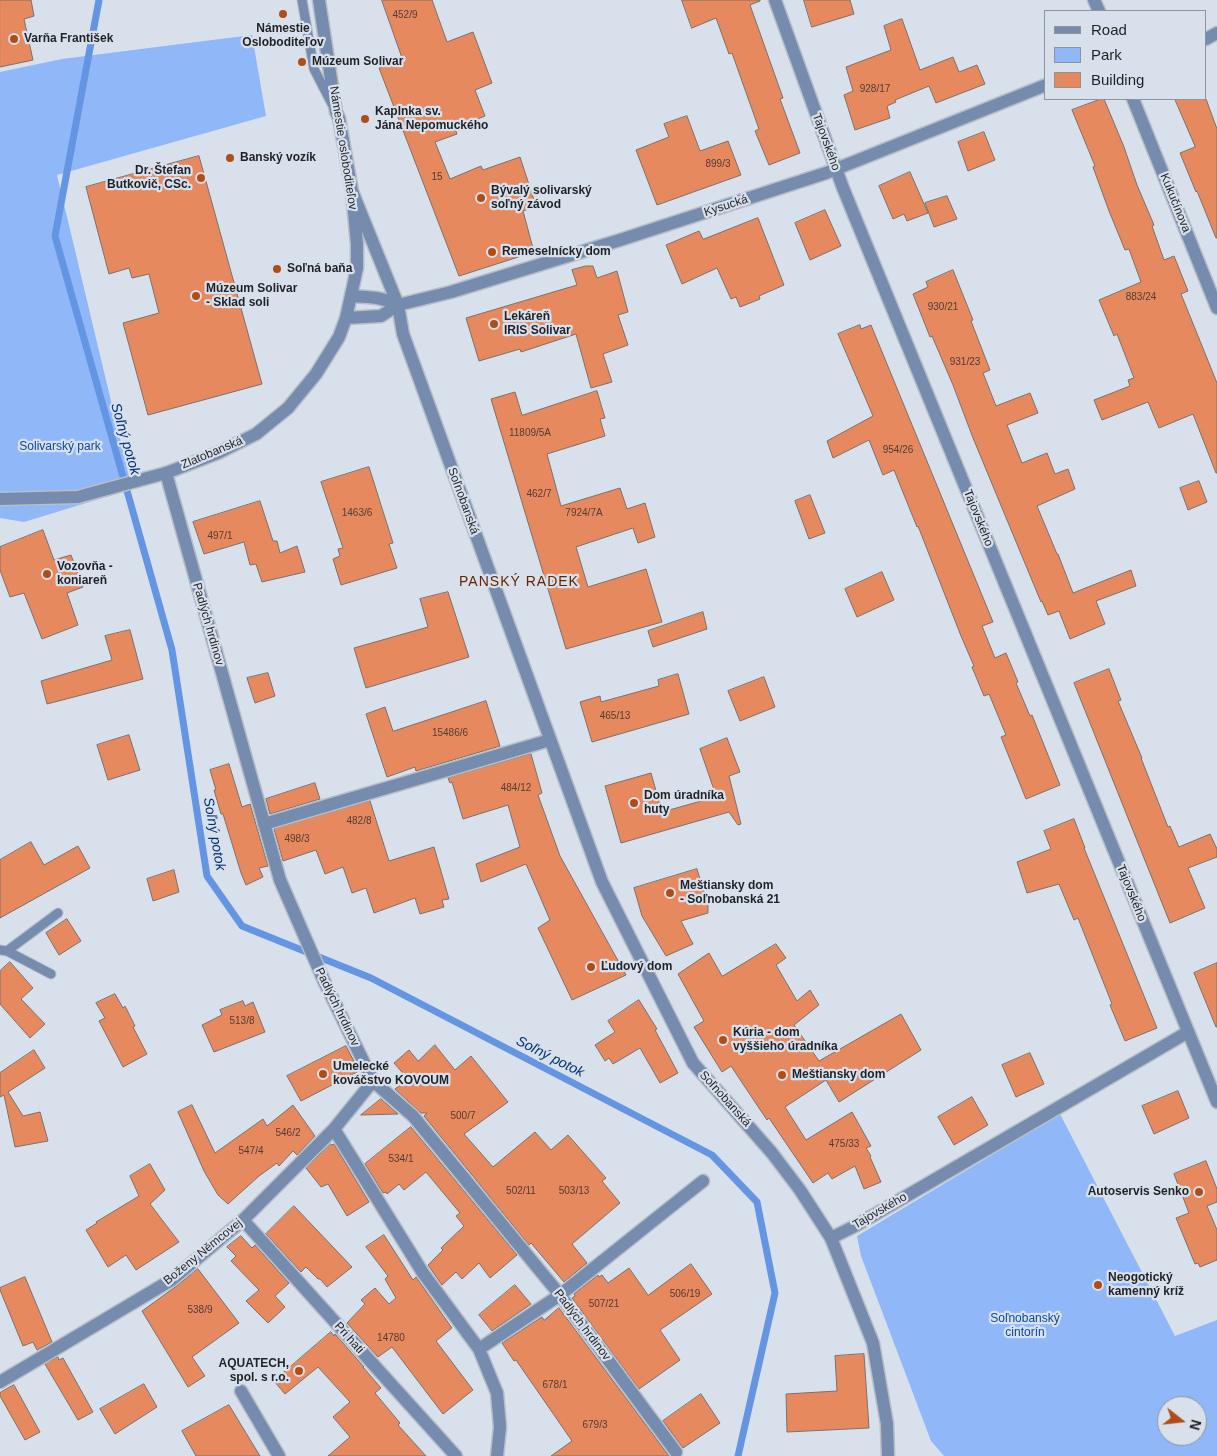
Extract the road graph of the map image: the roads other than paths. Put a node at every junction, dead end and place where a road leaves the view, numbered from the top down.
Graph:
1 (302, 0) edge
2 (319, 0) edge
3 (324, 0) edge
4 (775, 0) edge
5 (323, 21) junction
6 (1044, 86) edge
7 (1133, 100) edge
8 (336, 112) junction
9 (836, 170) junction
10 (352, 191) junction
11 (351, 296) junction
12 (398, 305) junction
13 (1217, 308) edge
14 (346, 318) junction
15 (166, 473) junction
16 (0, 499) edge
17 (550, 740) junction
18 (264, 824) junction
19 (58, 913) dead end
20 (3, 951) edge
21 (51, 974) dead end
22 (1188, 1032) junction
23 (373, 1081) junction
24 (1217, 1102) edge
25 (334, 1129) junction
26 (703, 1181) dead end
27 (243, 1220) junction
28 (831, 1238) junction
29 (560, 1295) junction
30 (479, 1349) junction
31 (0, 1382) edge
32 (241, 1391) dead end
33 (676, 1452) dead end
34 (279, 1456) edge
35 (456, 1456) edge
36 (497, 1456) edge
37 (888, 1456) edge

1 - 8 lane
2 - 5 street, Námestie osloboditeľov
3 - 5 lane
4 - 9 street, Tajovského
5 - 8 street, Námestie osloboditeľov
6 - 9 street, Kysucká
7 - 13 street, Kukučínova
8 - 10 street, Námestie osloboditeľov
9 - 12 street, Kysucká
9 - 22 street, Tajovského
10 - 11 street, Námestie osloboditeľov
10 - 12 street, Soľnobanská
11 - 12 street
11 - 14 street, Zlatobanská
12 - 14 street, Kysucká
12 - 17 street, Soľnobanská
14 - 15 street, Zlatobanská
15 - 16 street, Zlatobanská
15 - 18 street, Padlých hrdinov
17 - 18 street
17 - 28 street, Soľnobanská
18 - 23 street, Padlých hrdinov
19 - 20 lane
20 - 21 lane
22 - 24 street, Tajovského
22 - 28 street, Tajovského
23 - 25 street, Boženy Němcovej
23 - 29 street, Padlých hrdinov
25 - 27 street, Boženy Němcovej
25 - 30 street
26 - 29 street
27 - 31 street, Boženy Němcovej
27 - 35 street, Pri hati
28 - 37 street, Soľnobanská
29 - 30 street
29 - 33 street, Padlých hrdinov
30 - 36 street
32 - 34 street

